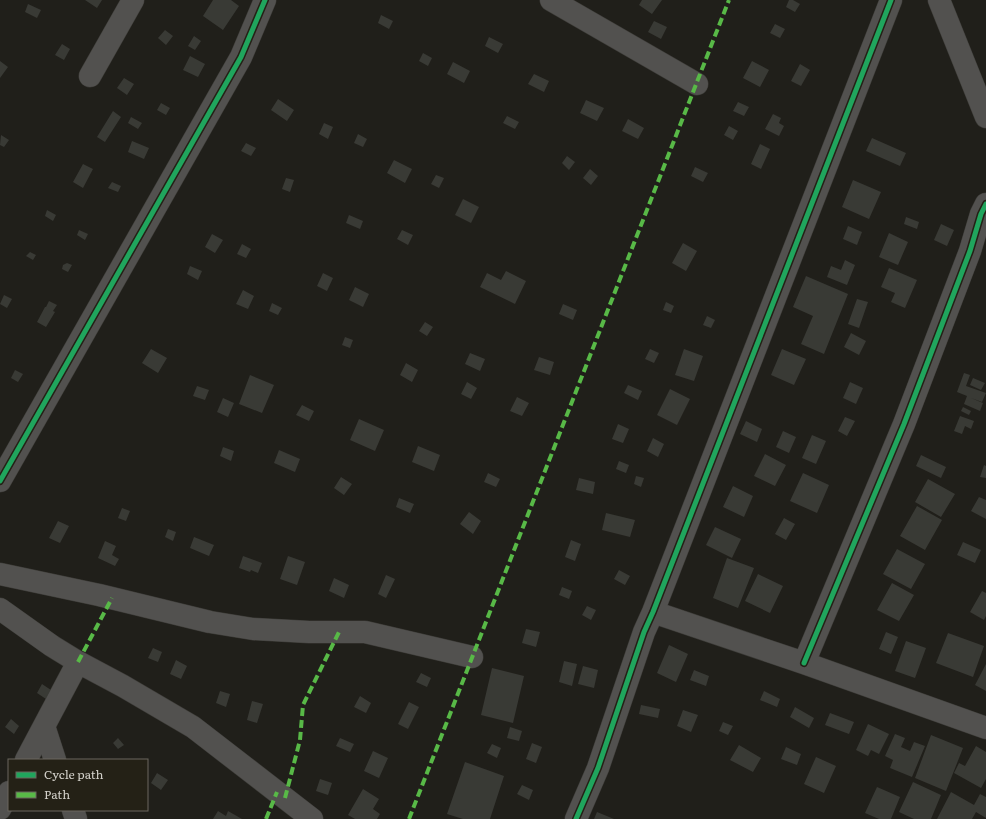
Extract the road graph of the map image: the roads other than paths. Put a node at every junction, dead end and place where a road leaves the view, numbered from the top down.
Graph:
1 (133, 0) edge
2 (265, 0) edge
3 (551, 0) edge
4 (891, 0) edge
5 (897, 0) edge
6 (939, 0) edge
7 (90, 76) dead end
8 (697, 84) dead end
9 (986, 117) edge
10 (986, 204) edge
11 (792, 230) dead end
12 (0, 481) edge
13 (0, 574) edge
14 (0, 609) edge
15 (653, 612) junction
16 (472, 657) dead end
17 (78, 662) junction
18 (804, 663) junction
19 (44, 726) junction
20 (986, 728) edge
21 (27, 759) edge
22 (55, 759) edge
23 (8, 794) edge
24 (0, 809) edge
25 (312, 819) edge
26 (576, 819) edge

1 - 7 street
2 - 12 street
3 - 8 street
4 - 15 street
5 - 11 street
6 - 9 street
10 - 18 street
13 - 16 street
14 - 17 street
15 - 18 street
15 - 26 street
17 - 19 street
17 - 25 street
18 - 20 street
19 - 21 street
19 - 22 street
23 - 24 street

